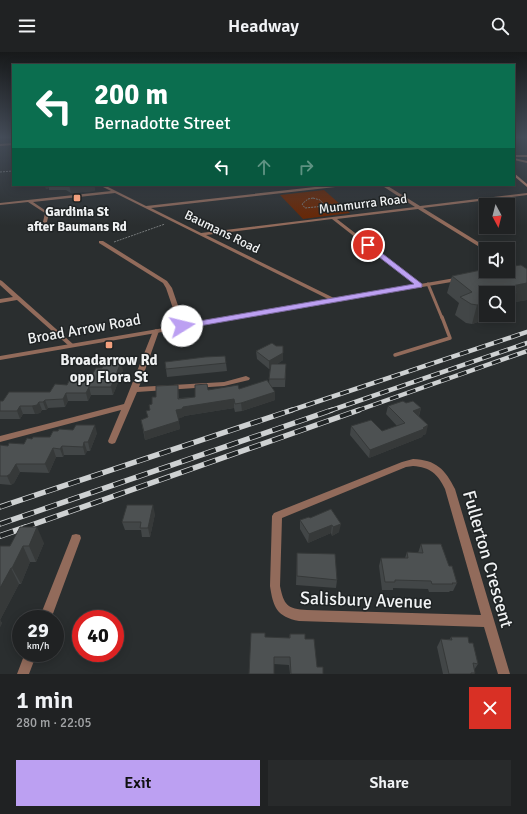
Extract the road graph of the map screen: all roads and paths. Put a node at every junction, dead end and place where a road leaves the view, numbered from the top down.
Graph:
1 (12, 171) edge
2 (0, 172) edge
3 (515, 175) edge
4 (103, 186) edge
5 (331, 186) edge
6 (384, 186) edge
7 (527, 186) edge
8 (115, 192) junction
9 (527, 194) edge
10 (313, 198) joint
11 (29, 201) junction
12 (0, 204) edge
13 (146, 207) junction
14 (419, 208) junction
15 (333, 218) junction
16 (175, 221) junction
17 (45, 222) dead end
18 (202, 234) junction
19 (103, 243) joint
20 (479, 246) edge
21 (515, 268) edge
22 (527, 268) edge
23 (515, 270) edge
24 (518, 270) junction
25 (464, 278) edge
26 (0, 282) edge
27 (428, 284) junction
28 (420, 286) junction
29 (18, 298) junction
30 (334, 300) junction
31 (0, 301) edge
32 (182, 326) junction
33 (156, 330) junction
34 (72, 345) junction
35 (395, 355) dead end
36 (0, 358) edge
37 (246, 378) dead end
38 (134, 390) junction
39 (128, 406) junction
40 (0, 439) edge
41 (112, 442) dead end
42 (426, 465) joint
43 (76, 538) dead end
44 (48, 610) edge
45 (488, 621) junction
46 (28, 662) edge
47 (23, 674) edge
48 (504, 674) edge

1 - 2 path
3 - 7 main road
4 - 8 street, Baumans Road
5 - 13 street
6 - 14 street
8 - 11 street
8 - 13 street, Baumans Road
9 - 14 street, Munmurra Road
10 - 10 path
11 - 12 street
11 - 17 street
13 - 16 street, Baumans Road
14 - 15 street, Munmurra Road
14 - 20 street
15 - 18 street, Munmurra Road
15 - 28 street
16 - 18 street, Baumans Road
16 - 19 path
18 - 30 street, Baumans Road
19 - 32 street
21 - 24 street
22 - 24 street
23 - 24 street
25 - 27 street, Broad Arrow Road
26 - 29 street
27 - 28 street, Broad Arrow Road
27 - 35 lane
28 - 30 street, Broad Arrow Road
29 - 31 street
29 - 34 street
30 - 32 street, Broad Arrow Road
32 - 33 street, Broad Arrow Road
33 - 34 street, Broad Arrow Road
33 - 38 street
34 - 36 street, Broad Arrow Road
37 - 38 street
38 - 39 street
39 - 40 street
39 - 41 street
42 - 45 street, Fullerton Crescent
42 - 45 street, Salisbury Avenue
43 - 44 street
45 - 48 street, Fullerton Crescent
46 - 47 street

